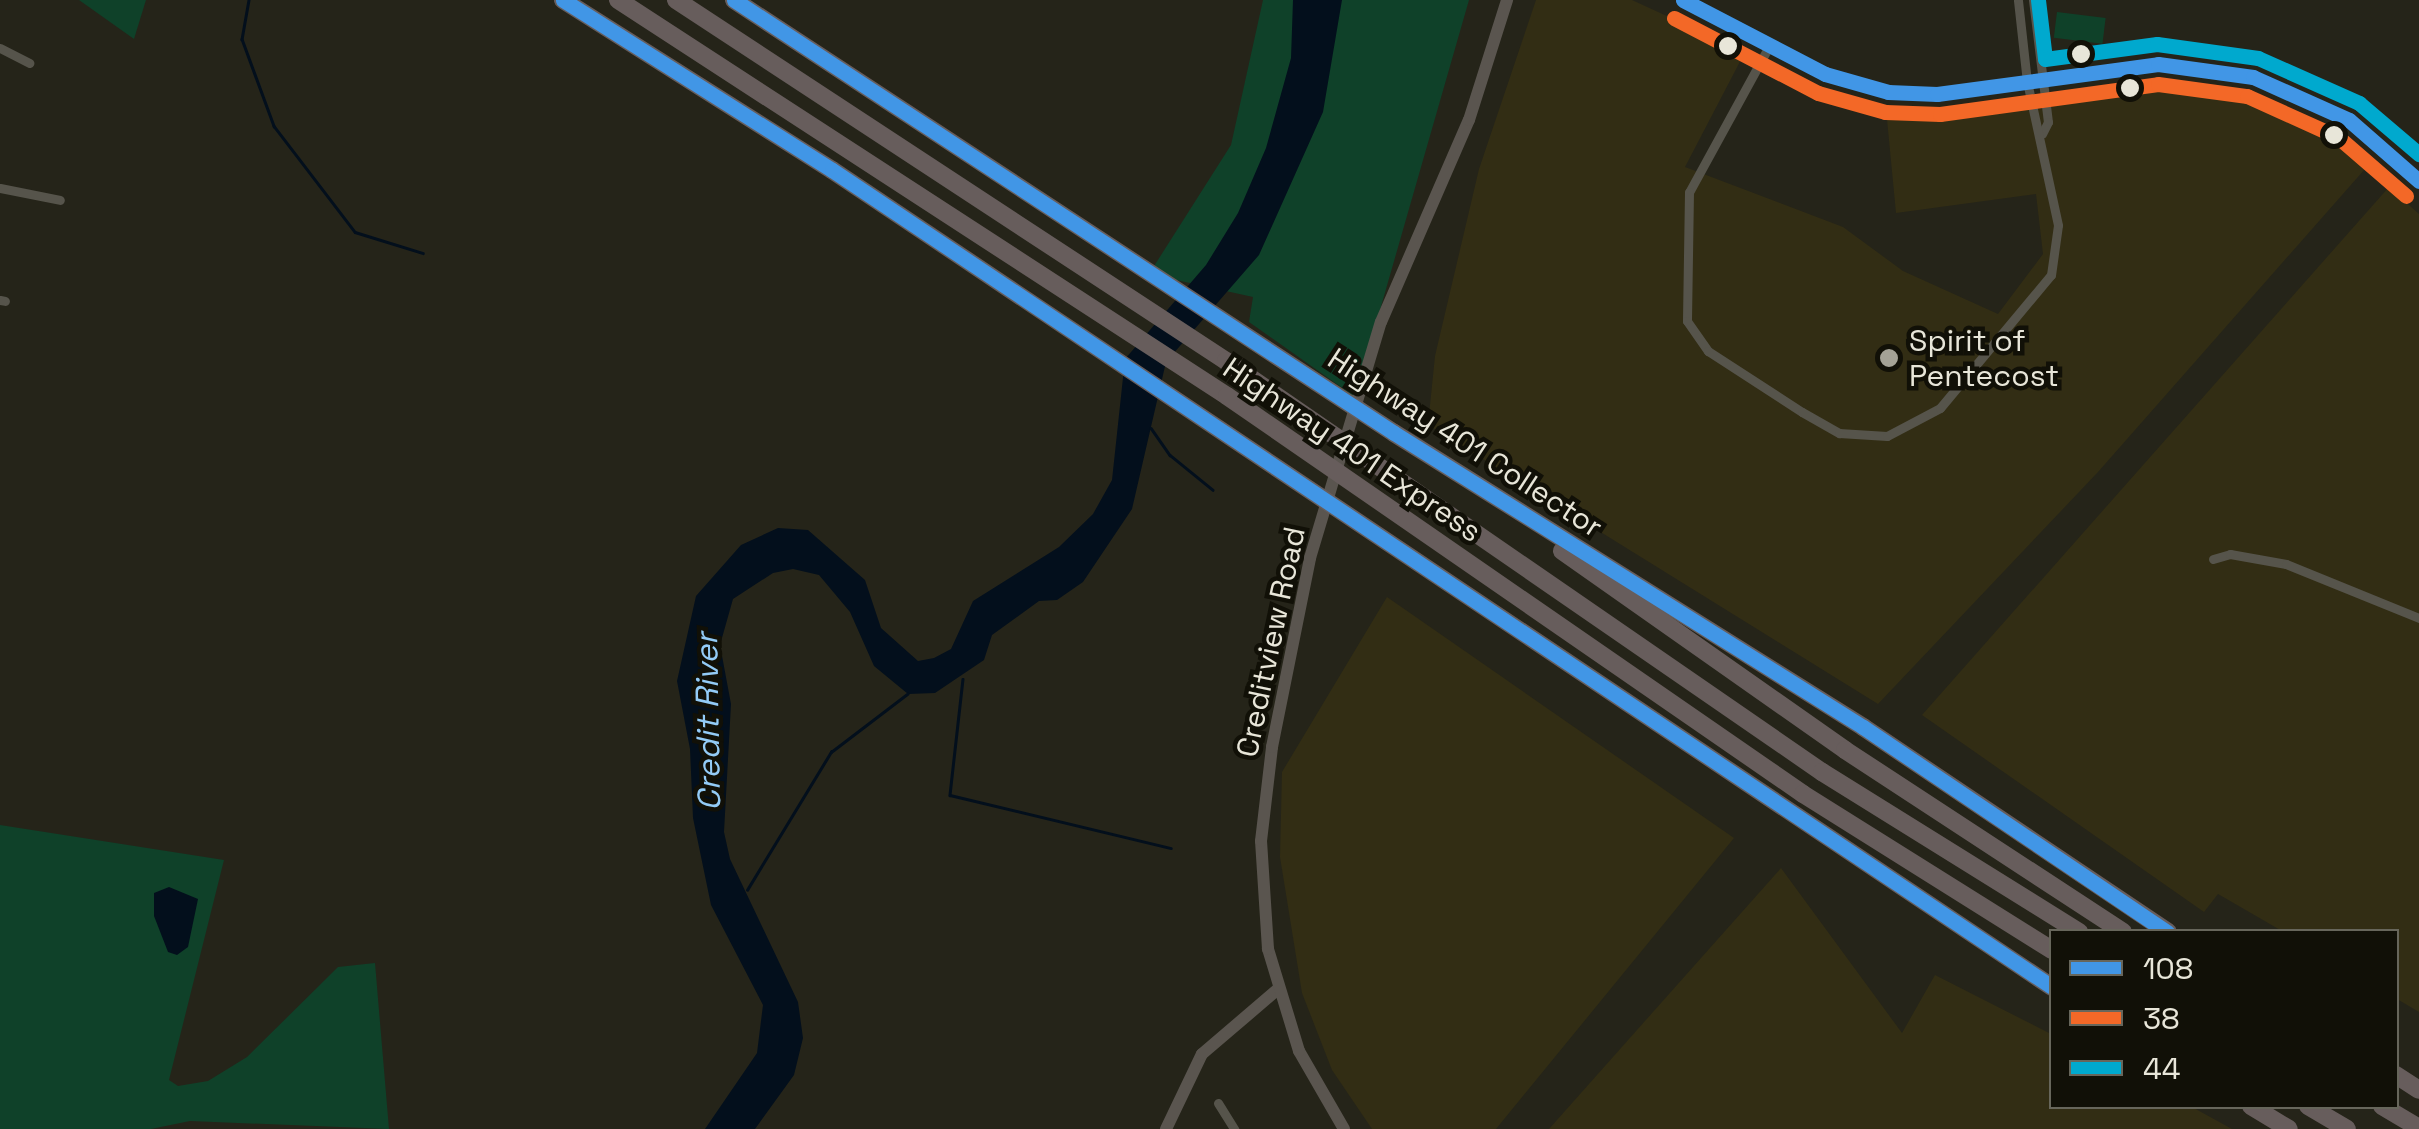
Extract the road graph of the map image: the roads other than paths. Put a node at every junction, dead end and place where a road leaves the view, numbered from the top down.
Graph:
1 (562, 0) edge
2 (618, 0) edge
3 (676, 0) edge
4 (734, 0) edge
5 (1507, 0) edge
6 (1684, 0) edge
7 (2018, 0) edge
8 (2033, 0) edge
9 (0, 48) edge
10 (1768, 48) junction
11 (29, 63) dead end
12 (2042, 79) junction
13 (2027, 82) junction
14 (2042, 134) junction
15 (2419, 180) edge
16 (0, 188) edge
17 (60, 200) dead end
18 (1394, 433) junction
19 (2213, 559) dead end
20 (2419, 618) edge
21 (2074, 929) edge
22 (2118, 929) edge
23 (2163, 929) edge
24 (2049, 948) edge
25 (2049, 985) edge
26 (1278, 989) junction
27 (1218, 1103) dead end
28 (2256, 1109) edge
29 (2313, 1109) edge
30 (2388, 1109) edge
31 (2395, 1109) edge
32 (2419, 1126) edge
33 (1166, 1129) edge
34 (1234, 1129) edge
35 (1344, 1129) edge
36 (2289, 1129) edge
37 (2346, 1129) edge

1 - 25 highway
2 - 24 highway, Highway 401 Express
3 - 21 highway, Highway 401 Express
4 - 18 highway, Highway 401 Collector
5 - 26 main road, Creditview Road
6 - 10 main road
7 - 13 street
8 - 12 street
9 - 11 street
10 - 13 main road
10 - 14 street
12 - 13 main road
12 - 14 street
12 - 15 main road
13 - 14 street
16 - 17 street
18 - 22 highway
18 - 23 highway, Highway 401 Collector
19 - 20 street
26 - 33 main road
26 - 35 main road, Creditview Road
27 - 34 street
28 - 36 highway
29 - 37 highway
30 - 32 highway
31 - 32 highway

